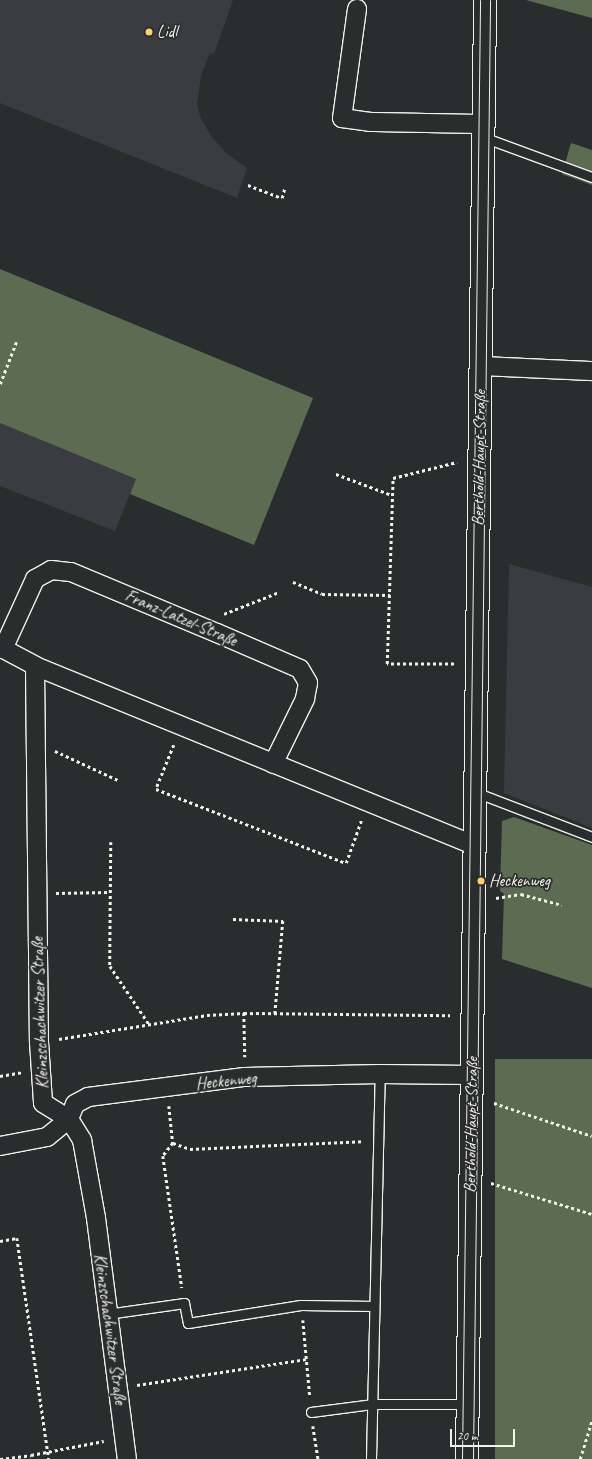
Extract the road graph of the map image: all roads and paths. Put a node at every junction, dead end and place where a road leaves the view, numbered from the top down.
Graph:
1 (485, 0) edge
2 (357, 9) dead end
3 (483, 130) junction
4 (592, 177) edge
5 (248, 185) dead end
6 (286, 187) dead end
7 (17, 340) dead end
8 (480, 366) junction
9 (592, 371) edge
10 (0, 384) edge
11 (479, 457) junction
12 (336, 474) dead end
13 (392, 495) junction
14 (293, 582) dead end
15 (279, 592) dead end
16 (390, 595) junction
17 (217, 633) junction
18 (2, 648) edge
19 (477, 663) junction
20 (35, 666) junction
21 (182, 726) junction
22 (36, 743) junction
23 (273, 764) junction
24 (118, 780) dead end
25 (475, 792) junction
26 (368, 803) junction
27 (592, 837) edge
28 (111, 842) dead end
29 (475, 846) junction
30 (110, 892) junction
31 (38, 893) junction
32 (474, 898) junction
33 (562, 905) dead end
34 (233, 919) dead end
35 (244, 1013) junction
36 (276, 1014) junction
37 (473, 1015) junction
38 (149, 1024) junction
39 (39, 1042) junction
40 (380, 1074) junction
41 (245, 1077) junction
42 (472, 1085) junction
43 (166, 1087) junction
44 (69, 1119) junction
45 (592, 1136) edge
46 (379, 1140) junction
47 (173, 1143) junction
48 (0, 1146) edge
49 (494, 1184) dead end
50 (592, 1214) edge
51 (0, 1241) edge
52 (184, 1303) junction
53 (301, 1305) junction
54 (374, 1306) junction
55 (107, 1314) junction
56 (306, 1359) junction
57 (118, 1388) junction
58 (373, 1404) junction
59 (468, 1404) junction
60 (311, 1412) junction
61 (592, 1420) edge
62 (124, 1437) junction
63 (48, 1452) junction
64 (0, 1459) edge
65 (49, 1459) edge
66 (127, 1459) edge
67 (318, 1459) edge
68 (371, 1459) edge
69 (467, 1459) edge
70 (580, 1459) edge

1 - 3 street, Berthold-Haupt-Straße
2 - 3 street
3 - 4 lane
3 - 8 street, Berthold-Haupt-Straße
5 - 6 path
7 - 10 path
8 - 9 street
8 - 11 street, Berthold-Haupt-Straße
11 - 13 path
11 - 19 street, Berthold-Haupt-Straße
12 - 13 path
13 - 16 path
14 - 16 path
15 - 17 path
16 - 19 path
17 - 18 street, Franz-Latzel-Straße
17 - 23 street, Franz-Latzel-Straße
18 - 20 street, Franz-Latzel-Straße
19 - 25 street, Berthold-Haupt-Straße
20 - 21 street, Franz-Latzel-Straße
20 - 22 street, Kleinzschachwitzer Straße
21 - 23 street, Franz-Latzel-Straße
21 - 26 path
22 - 24 path
22 - 31 street, Kleinzschachwitzer Straße
23 - 26 street, Franz-Latzel-Straße
25 - 27 lane
25 - 29 street, Berthold-Haupt-Straße
26 - 29 street, Franz-Latzel-Straße
28 - 30 path
29 - 32 street, Berthold-Haupt-Straße
30 - 31 path
30 - 38 path
31 - 39 street, Kleinzschachwitzer Straße
32 - 33 path
32 - 37 street, Berthold-Haupt-Straße
34 - 36 path
35 - 36 path
35 - 38 path
35 - 41 path
36 - 37 path
37 - 42 street, Berthold-Haupt-Straße
38 - 39 path
39 - 44 street, Kleinzschachwitzer Straße
40 - 41 street, Heckenweg
40 - 42 street, Heckenweg
40 - 46 lane
41 - 43 street, Heckenweg
42 - 45 path
42 - 59 street, Berthold-Haupt-Straße
43 - 44 street, Heckenweg
43 - 47 path
44 - 48 street, Heckenweg
44 - 55 street, Kleinzschachwitzer Straße
46 - 47 path
46 - 54 lane
47 - 52 path
49 - 50 path
51 - 63 path
52 - 53 lane
52 - 55 lane
53 - 54 lane
53 - 56 path
54 - 58 lane
55 - 57 street, Kleinzschachwitzer Straße
56 - 57 path
56 - 60 path
57 - 62 street, Kleinzschachwitzer Straße
58 - 59 lane
58 - 60 lane
58 - 68 lane
59 - 69 street, Berthold-Haupt-Straße
60 - 67 path
61 - 70 path
62 - 63 path
62 - 66 street, Kleinzschachwitzer Straße
63 - 64 path
63 - 65 path

